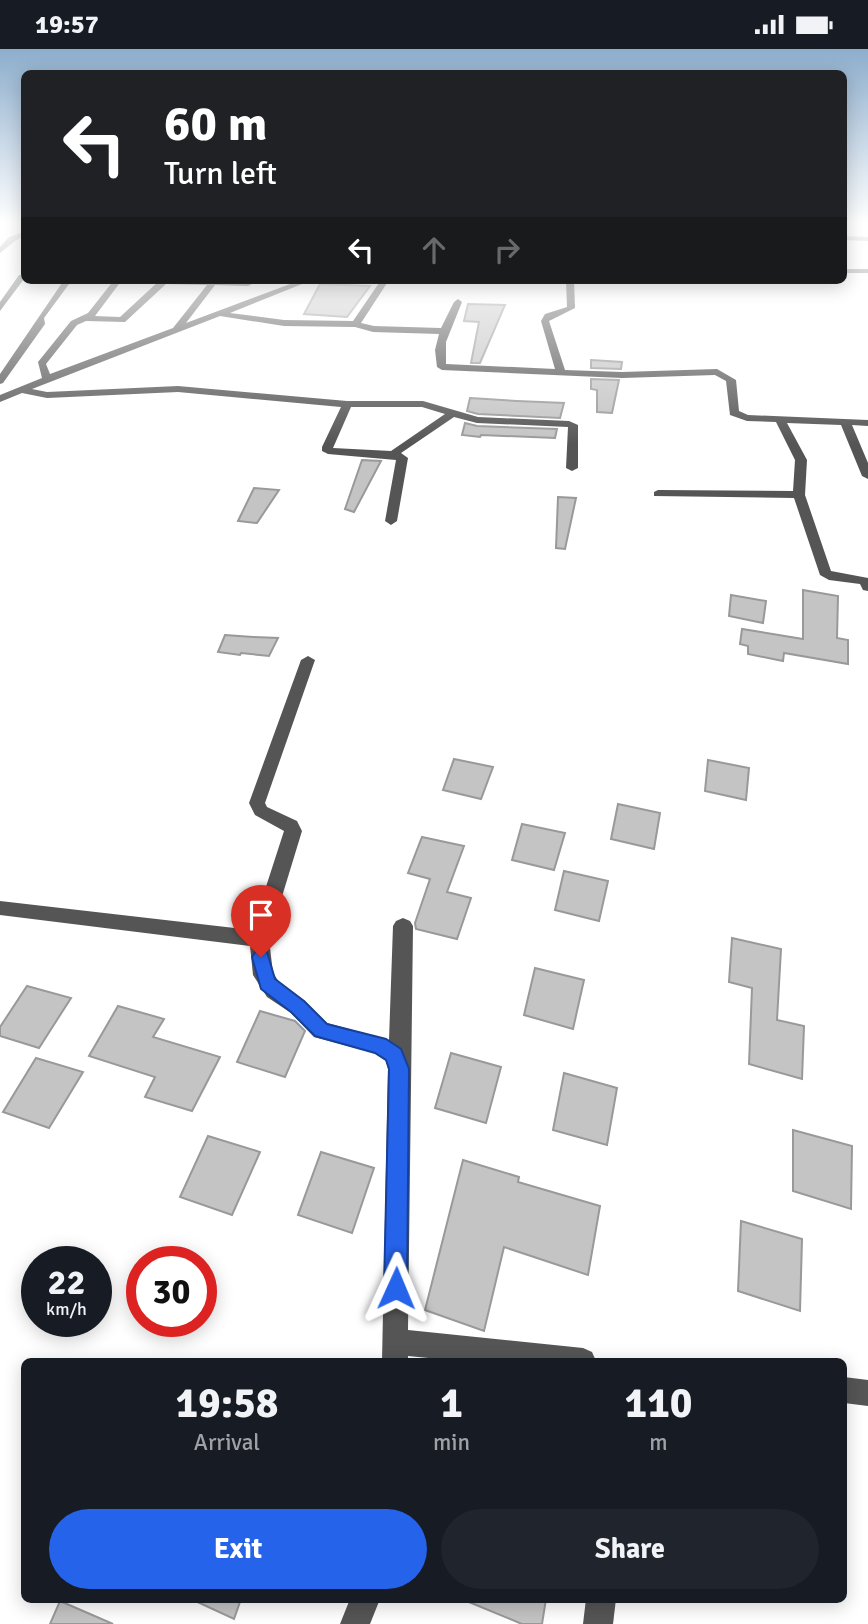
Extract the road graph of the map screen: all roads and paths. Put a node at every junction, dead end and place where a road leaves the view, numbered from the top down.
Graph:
1 (55, 298) edge
2 (104, 298) edge
3 (146, 298) edge
4 (202, 298) edge
5 (262, 298) edge
6 (374, 298) edge
7 (571, 298) edge
8 (458, 302) dead end
9 (218, 314) junction
10 (86, 319) junction
11 (356, 324) junction
12 (176, 330) junction
13 (443, 331) junction
14 (561, 372) junction
15 (47, 379) junction
16 (0, 381) edge
17 (20, 390) junction
18 (0, 399) edge
19 (347, 404) junction
20 (454, 412) junction
21 (780, 419) junction
22 (845, 422) junction
23 (868, 423) edge
24 (393, 454) junction
25 (572, 468) dead end
26 (868, 476) edge
27 (658, 494) dead end
28 (799, 495) junction
29 (391, 521) dead end
30 (868, 587) edge
31 (308, 660) dead end
32 (0, 908) edge
33 (403, 926) dead end
34 (259, 939) junction
35 (399, 1069) junction
36 (395, 1352) edge
37 (520, 1358) edge
38 (847, 1391) edge
39 (868, 1393) edge
40 (363, 1603) edge
41 (601, 1603) edge
42 (355, 1624) edge
43 (598, 1624) edge

1 - 16 street
2 - 10 street
3 - 10 street
4 - 12 street
5 - 9 street
6 - 11 street
7 - 14 street
8 - 13 street
9 - 11 street
9 - 12 street
10 - 15 street
11 - 13 street
12 - 15 street
13 - 14 street
14 - 21 street
15 - 17 street
17 - 18 street
17 - 19 street
19 - 20 street
19 - 24 street
20 - 24 street
20 - 25 street
21 - 22 street
21 - 28 street
22 - 23 street
22 - 26 street
24 - 29 street
27 - 28 street
28 - 30 street
31 - 34 street
32 - 34 street
33 - 35 street
34 - 35 street
35 - 36 street
36 - 37 street
38 - 39 street
40 - 42 street
41 - 43 street

